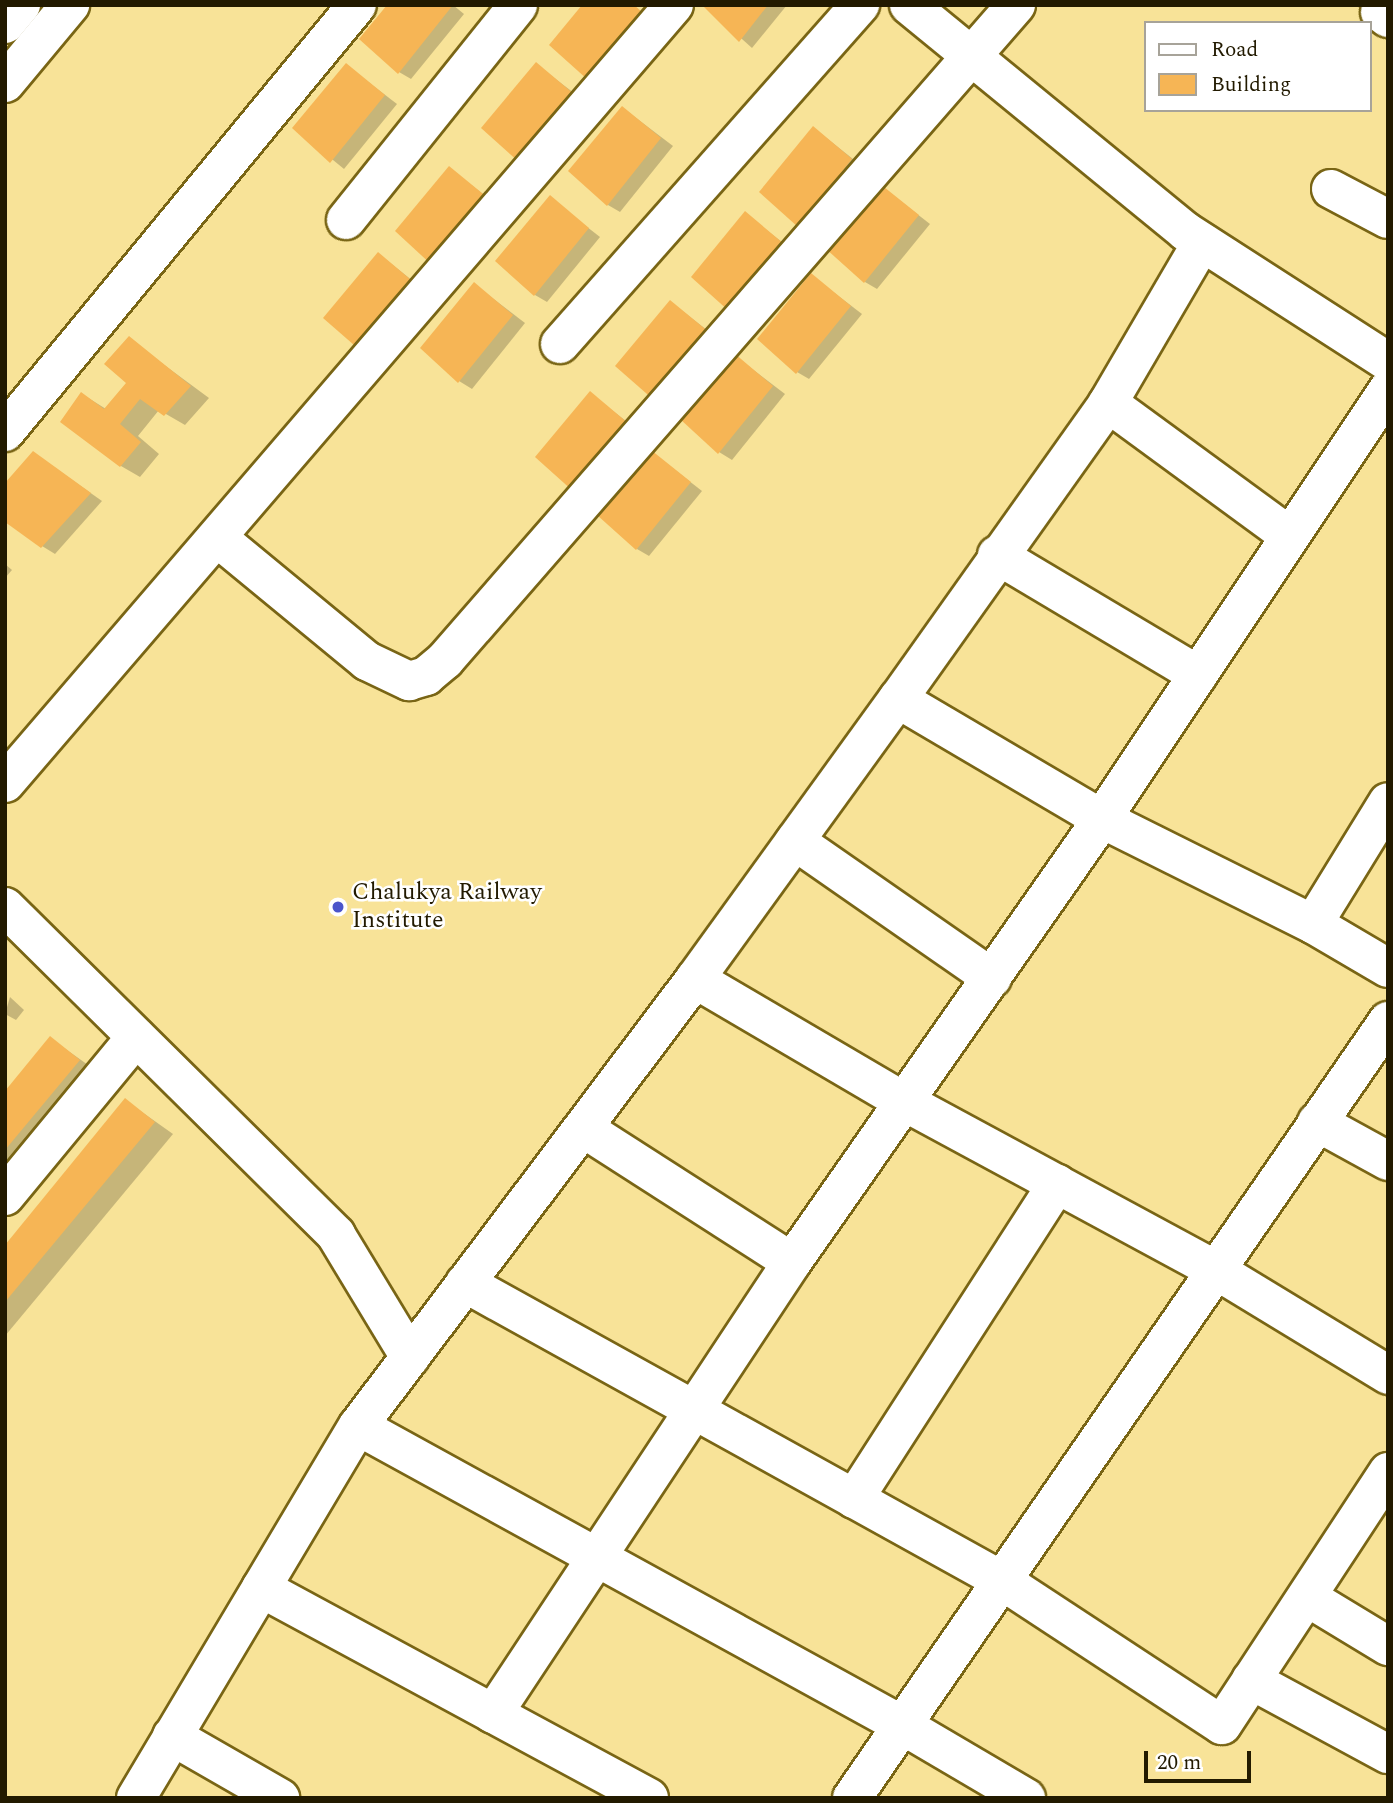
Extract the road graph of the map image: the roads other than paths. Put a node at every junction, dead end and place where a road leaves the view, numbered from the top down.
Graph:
1 (21, 5) edge
2 (70, 5) edge
3 (357, 5) edge
4 (518, 5) edge
5 (674, 5) edge
6 (860, 5) edge
7 (909, 5) edge
8 (1016, 5) edge
9 (5, 24) edge
10 (973, 56) junction
11 (5, 83) edge
12 (1331, 189) dead end
13 (1388, 219) edge
14 (346, 220) dead end
15 (1202, 242) junction
16 (560, 344) dead end
17 (1388, 362) edge
18 (1388, 390) edge
19 (1108, 403) junction
20 (5, 432) edge
21 (1290, 536) junction
22 (219, 539) junction
23 (997, 555) junction
24 (1198, 675) junction
25 (898, 699) junction
26 (5, 783) edge
27 (1388, 802) edge
28 (1102, 819) junction
29 (795, 841) junction
30 (5, 907) edge
31 (1313, 924) junction
32 (1388, 968) edge
33 (992, 978) junction
34 (695, 979) junction
35 (1388, 1021) edge
36 (136, 1037) junction
37 (905, 1102) junction
38 (1317, 1122) junction
39 (583, 1128) junction
40 (1388, 1161) edge
41 (1056, 1184) junction
42 (5, 1196) edge
43 (792, 1262) junction
44 (1214, 1269) junction
45 (465, 1283) junction
46 (410, 1357) junction
47 (1388, 1375) edge
48 (692, 1410) junction
49 (358, 1426) junction
50 (1388, 1472) edge
51 (854, 1499) junction
52 (1376, 1515) edge
53 (594, 1557) junction
54 (1001, 1580) junction
55 (261, 1588) junction
56 (1307, 1597) junction
57 (1388, 1646) edge
58 (1251, 1680) junction
59 (493, 1714) junction
60 (902, 1725) junction
61 (172, 1736) junction
62 (1388, 1754) edge
63 (136, 1798) edge
64 (280, 1798) edge
65 (649, 1798) edge
66 (852, 1798) edge
67 (1026, 1798) edge

1 - 9 main road
2 - 11 main road
3 - 20 main road
4 - 14 main road
5 - 22 main road
6 - 16 main road
7 - 10 main road
8 - 10 main road
10 - 15 main road
10 - 22 main road
12 - 13 main road
15 - 17 main road
15 - 19 main road
18 - 21 main road
19 - 21 main road
19 - 23 main road
21 - 24 main road
22 - 26 main road
23 - 24 main road
23 - 25 main road
24 - 28 main road
25 - 28 main road
25 - 29 main road
27 - 31 main road
28 - 31 main road
28 - 33 main road
29 - 33 main road
29 - 34 main road
30 - 36 main road
31 - 32 main road
33 - 37 main road
34 - 37 main road
34 - 39 main road
35 - 38 main road
36 - 42 main road
36 - 46 main road
37 - 41 main road
37 - 43 main road
38 - 40 main road
38 - 44 main road
39 - 43 main road
39 - 45 main road
41 - 44 main road
41 - 51 main road
43 - 48 main road
44 - 47 main road
44 - 54 main road
45 - 46 main road
45 - 48 main road
46 - 49 main road
48 - 51 main road
48 - 53 main road
49 - 53 main road
49 - 55 main road
50 - 52 main road
51 - 54 main road
52 - 56 main road
53 - 59 main road
53 - 60 main road
54 - 58 main road
54 - 60 main road
55 - 59 main road
55 - 61 main road
56 - 57 main road
56 - 58 main road
58 - 62 main road
59 - 65 main road
60 - 66 main road
60 - 67 main road
61 - 63 main road
61 - 64 main road

